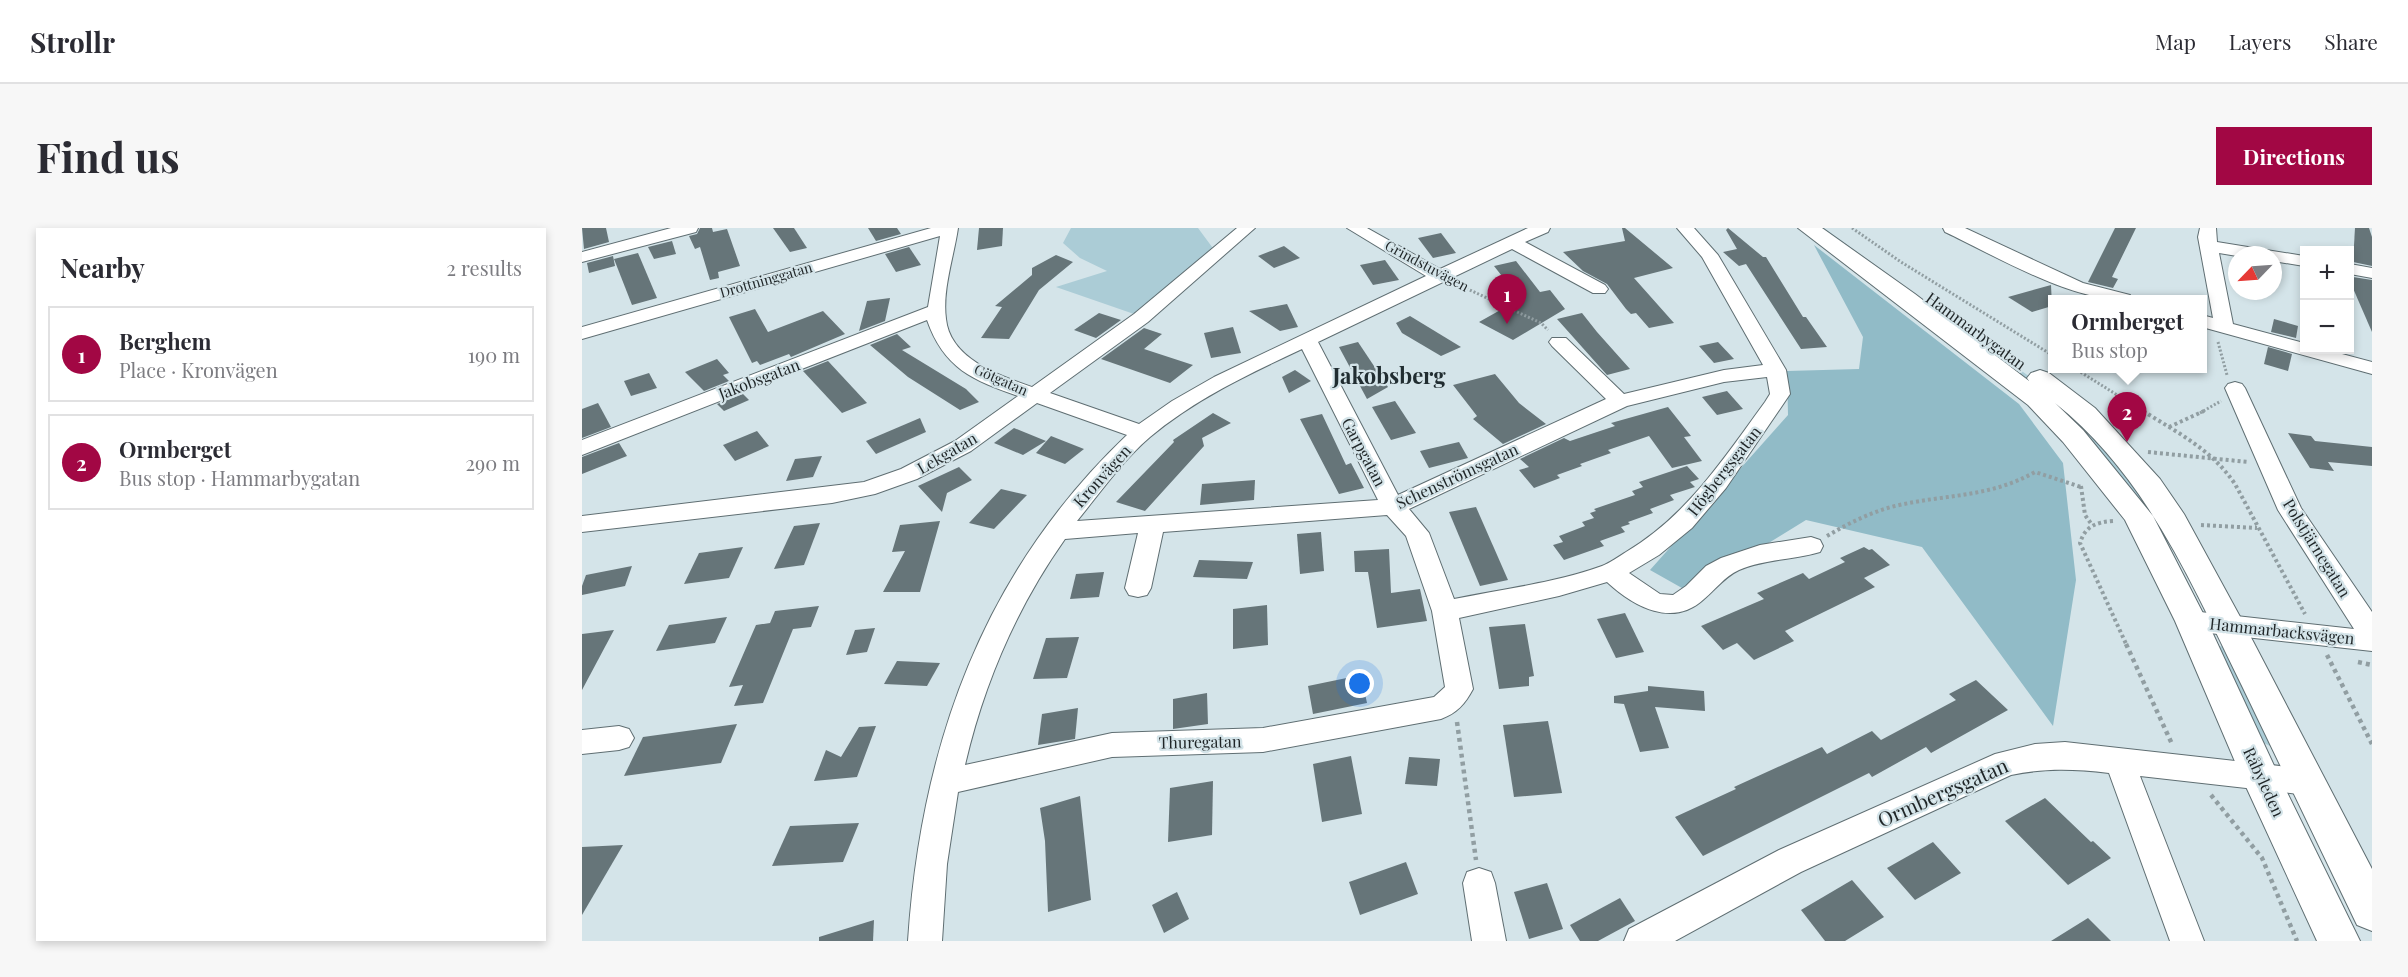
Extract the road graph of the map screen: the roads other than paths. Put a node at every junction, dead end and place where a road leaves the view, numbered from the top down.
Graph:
1 (690, 228) edge
2 (950, 228) edge
3 (1247, 228) edge
4 (1355, 228) edge
5 (1542, 228) edge
6 (1685, 228) edge
7 (1808, 228) edge
8 (1831, 228) edge
9 (2208, 228) edge
10 (1956, 229) edge
11 (1512, 242) junction
12 (2209, 246) junction
13 (2228, 249) edge
14 (582, 257) edge
15 (2282, 257) edge
16 (2300, 260) edge
17 (2354, 270) edge
18 (2372, 273) edge
19 (1439, 276) junction
20 (1599, 289) dead end
21 (2105, 295) edge
22 (936, 310) junction
23 (2207, 322) edge
24 (2224, 327) junction
25 (582, 333) edge
26 (1307, 340) junction
27 (1558, 342) road end
28 (2372, 368) edge
29 (1776, 370) junction
30 (2235, 388) road end
31 (1034, 395) junction
32 (1620, 401) junction
33 (1142, 433) junction
34 (582, 448) edge
35 (1393, 507) junction
36 (582, 524) edge
37 (1152, 525) junction
38 (1054, 531) junction
39 (1810, 546) road end
40 (1612, 572) junction
41 (1138, 588) dead end
42 (1445, 611) junction
43 (2191, 621) junction
44 (2228, 624) junction
45 (2372, 641) edge
46 (1453, 698) joint
47 (619, 738) dead end
48 (582, 742) edge
49 (2119, 761) junction
50 (2261, 778) junction
51 (945, 782) junction
52 (2307, 782) junction
53 (1479, 883) road end
54 (2372, 911) edge
55 (925, 941) edge
56 (1489, 941) edge
57 (1641, 941) edge
58 (2187, 941) edge
59 (2339, 941) edge

1 - 14 street
2 - 22 street, Götgatan
2 - 25 street, Drottninggatan
3 - 31 street, Lekgatan
4 - 19 street, Grindstuvägen
5 - 11 street, Kronvägen
6 - 29 street, Högbergsgatan
7 - 43 main road, Hammarbygatan
8 - 44 main road, Hammarbygatan
9 - 12 street
10 - 21 street
11 - 19 street, Kronvägen
11 - 20 street
12 - 13 street
12 - 24 street
15 - 16 street
17 - 18 street
19 - 26 street, Kronvägen
22 - 31 street, Götgatan
22 - 34 street, Jakobsgatan
23 - 24 street
24 - 28 street
26 - 33 street, Kronvägen
26 - 35 street, Garpgatan
27 - 32 street
29 - 32 street, Schenströmsgatan
29 - 40 street, Högbergsgatan
30 - 45 street, Polstjärnegatan
31 - 33 street, Götgatan
31 - 36 street, Lekgatan
32 - 35 street, Schenströmsgatan
33 - 38 street, Kronvägen
35 - 37 street, Schenströmsgatan
35 - 42 street, Garpgatan
37 - 38 street, Schenströmsgatan
37 - 41 street
38 - 51 street, Kronvägen
39 - 40 street
40 - 42 street, Högbergsgatan
42 - 46 street, Garpgatan
43 - 44 street, Hammarbacksvägen
43 - 50 main road, Råbyleden
44 - 45 street, Hammarbacksvägen
44 - 52 main road
46 - 51 street, Thuregatan
47 - 48 street
49 - 50 street, Ormbergsgatan
49 - 57 street, Ormbergsgatan
49 - 58 street
50 - 52 street, Ormbergsgatan
50 - 59 main road, Råbyleden
51 - 55 street, Kronvägen
52 - 54 main road
53 - 56 street

